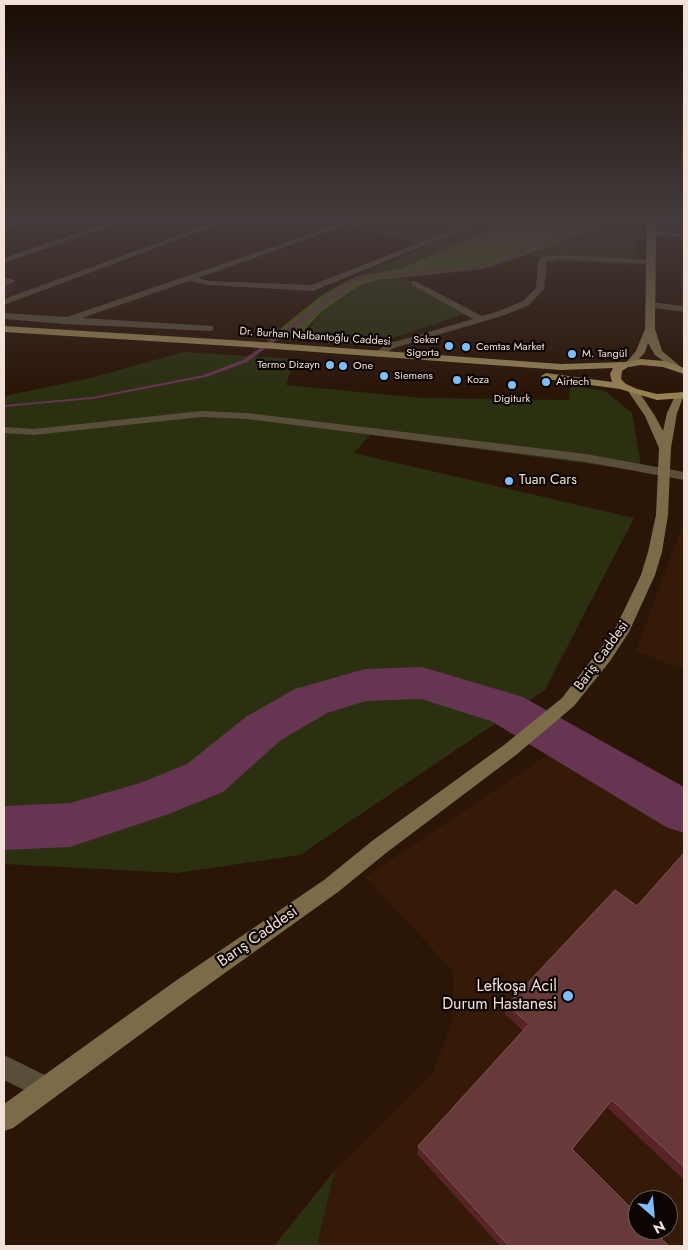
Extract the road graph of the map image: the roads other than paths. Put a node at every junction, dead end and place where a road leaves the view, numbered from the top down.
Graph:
1 (71, 277) edge
2 (340, 277) edge
3 (541, 277) edge
4 (650, 277) edge
5 (189, 278) joint
6 (415, 283) dead end
7 (4, 302) edge
8 (651, 305) junction
9 (684, 309) edge
10 (4, 316) edge
11 (480, 319) junction
12 (64, 321) junction
13 (210, 328) dead end
14 (4, 329) edge
15 (650, 329) junction
16 (4, 336) edge
17 (336, 338) dead end
18 (395, 345) junction
19 (243, 348) junction
20 (378, 354) junction
21 (628, 364) junction
22 (680, 369) edge
23 (622, 386) junction
24 (633, 392) junction
25 (682, 395) edge
26 (4, 430) edge
27 (664, 448) junction
28 (664, 472) junction
29 (684, 476) edge
30 (510, 750) joint
31 (4, 1067) edge
32 (44, 1088) junction
33 (4, 1119) edge

1 - 7 street
2 - 5 street
3 - 11 street
4 - 8 street
5 - 12 street
6 - 11 street
8 - 9 street
8 - 15 street
10 - 12 street
11 - 18 street
12 - 13 street
14 - 19 main road, Dr. Burhan Nalbantoğlu Caddesi
15 - 21 street
15 - 22 street
16 - 19 main road, Dr. Burhan Nalbantoğlu Caddesi
17 - 18 street
18 - 20 street
19 - 20 main road, Dr. Burhan Nalbantoğlu Caddesi
19 - 23 main road, Dr. Burhan Nalbantoğlu Caddesi
20 - 21 main road, Dr. Burhan Nalbantoğlu Caddesi
21 - 22 main road, Dr. Burhan Nalbantoğlu Caddesi
21 - 23 main road
23 - 24 main road
24 - 25 main road
24 - 27 street, Bariş Caddesi
25 - 27 street, Bariş Caddesi
26 - 28 street
27 - 28 street, Bariş Caddesi
28 - 29 street
28 - 30 street, Bariş Caddesi
30 - 32 street, Barış Caddesi
31 - 32 street
32 - 33 street, Barış Caddesi

